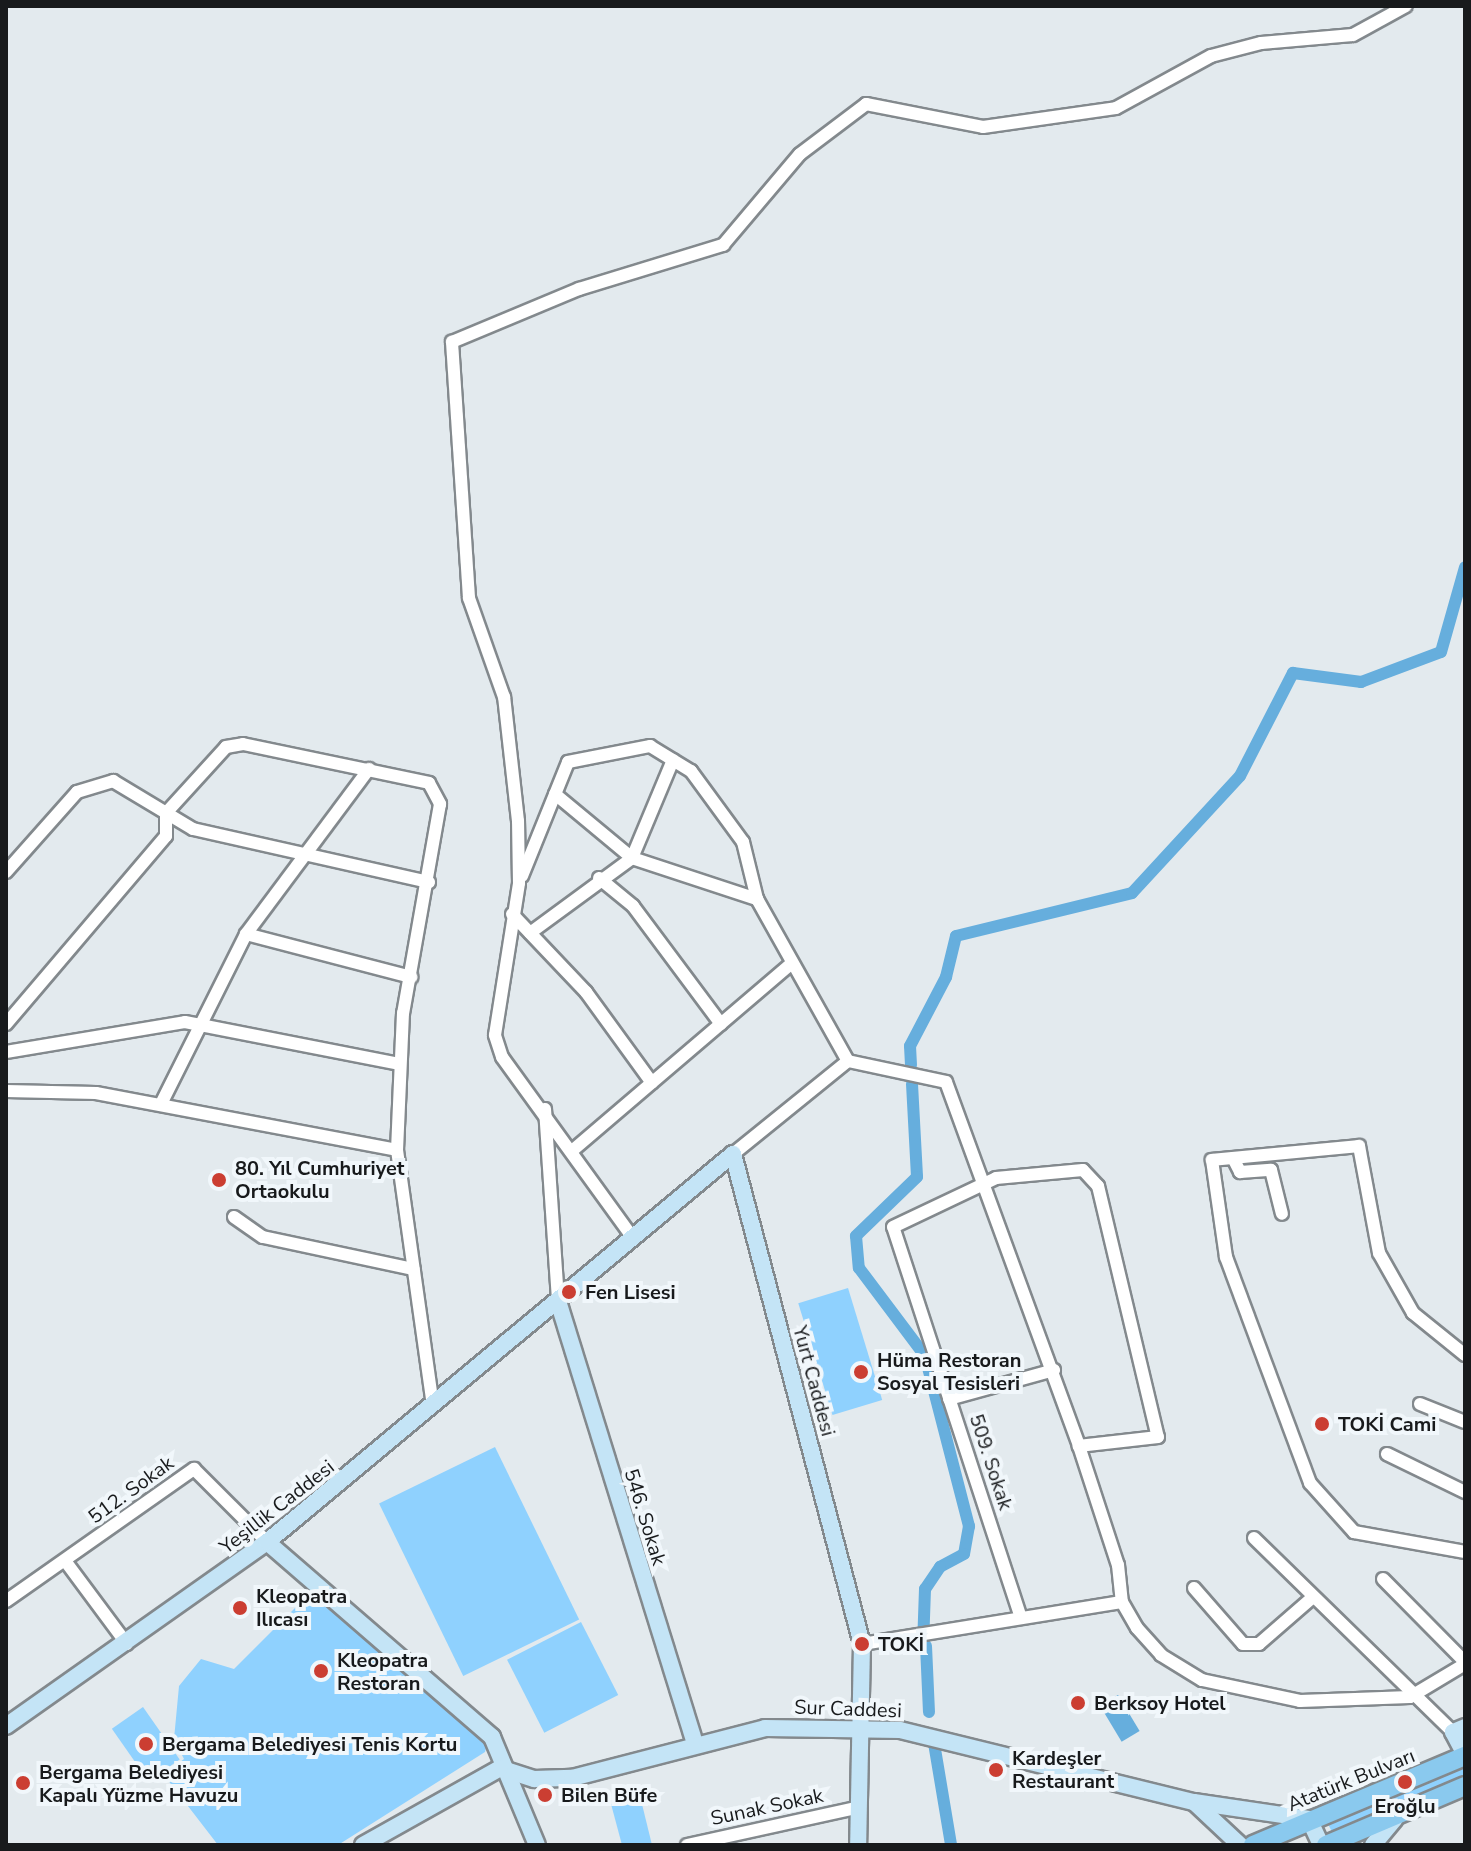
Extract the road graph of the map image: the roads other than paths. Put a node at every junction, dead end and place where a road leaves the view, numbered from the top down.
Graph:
1 (1406, 6) edge
2 (673, 760) junction
3 (369, 769) junction
4 (555, 794) junction
5 (166, 813) junction
6 (307, 852) junction
7 (632, 858) junction
8 (6, 872) edge
9 (599, 878) junction
10 (429, 882) junction
11 (519, 883) junction
12 (757, 899) junction
13 (512, 914) junction
14 (530, 933) junction
15 (246, 934) junction
16 (792, 963) junction
17 (411, 977) junction
18 (6, 1024) edge
19 (721, 1024) junction
20 (197, 1025) junction
21 (6, 1052) edge
22 (848, 1061) junction
23 (399, 1064) junction
24 (652, 1083) junction
25 (6, 1091) edge
26 (161, 1104) junction
27 (545, 1108) junction
28 (397, 1150) junction
29 (573, 1150) junction
30 (733, 1154) junction
31 (1233, 1158) junction
32 (980, 1185) junction
33 (1282, 1214) dead end
34 (234, 1217) dead end
35 (633, 1238) junction
36 (414, 1269) junction
37 (558, 1301) junction
38 (1465, 1355) edge
39 (1054, 1370) junction
40 (949, 1399) junction
41 (1420, 1404) dead end
42 (433, 1405) junction
43 (1465, 1422) edge
44 (1079, 1446) junction
45 (1387, 1454) dead end
46 (1465, 1492) edge
47 (1254, 1538) dead end
48 (267, 1542) junction
49 (1465, 1552) edge
50 (66, 1562) junction
51 (1383, 1579) dead end
52 (1194, 1588) dead end
53 (1313, 1597) junction
54 (6, 1601) edge
55 (1122, 1602) junction
56 (1021, 1618) junction
57 (127, 1644) junction
58 (862, 1644) junction
59 (1465, 1663) edge
60 (1410, 1697) junction
61 (6, 1726) edge
62 (864, 1728) junction
63 (1459, 1730) edge
64 (695, 1744) junction
65 (1465, 1755) edge
66 (500, 1768) junction
67 (1465, 1786) edge
68 (1194, 1802) junction
69 (855, 1808) junction
70 (1407, 1810) junction
71 (1309, 1819) junction
72 (363, 1845) edge
73 (537, 1845) edge
74 (687, 1845) edge
75 (858, 1845) edge
76 (1240, 1845) edge
77 (1253, 1845) edge
78 (1324, 1845) edge
79 (1373, 1845) edge

1 - 11 street
2 - 4 street
2 - 7 street
2 - 12 street
3 - 5 street
3 - 6 street
3 - 10 street
4 - 7 street
4 - 11 street
5 - 6 street
5 - 8 street
5 - 18 street
6 - 10 street
6 - 15 street
7 - 9 street
7 - 12 street
9 - 14 street
9 - 19 street
10 - 17 street
11 - 13 street
12 - 16 street
13 - 14 street
13 - 27 street
14 - 24 street
15 - 17 street
15 - 20 street
16 - 19 street
16 - 22 street
17 - 23 street
19 - 24 street
20 - 21 street
20 - 23 street
20 - 26 street
22 - 30 street
22 - 32 street
23 - 28 street
24 - 29 street
25 - 26 street
26 - 28 street
27 - 29 street
27 - 37 street
28 - 36 street
29 - 35 street
30 - 35 main road
30 - 58 main road, Yurt Caddesi
31 - 33 street
31 - 38 street
31 - 49 street
32 - 39 street
32 - 40 street, 509. Sokak
32 - 44 street
34 - 36 street
35 - 37 main road
36 - 42 street
37 - 42 main road, Yeşillik Caddesi
37 - 64 main road, 546. Sokak
39 - 40 street
39 - 44 street
40 - 56 street, 509. Sokak
41 - 43 street
42 - 48 main road, Yeşillik Caddesi
44 - 55 street
45 - 46 street
47 - 53 street
48 - 50 street, 512. Sokak
48 - 57 main road, Yeşillik Caddesi
48 - 66 main road
50 - 54 street, 512. Sokak
50 - 57 street
51 - 59 street
52 - 53 street
53 - 60 street
55 - 56 street
55 - 60 street
56 - 58 street
57 - 61 main road, Yeşillik Caddesi
58 - 62 main road, Yurt Caddesi
59 - 60 street
60 - 63 street
62 - 64 main road, Sur Caddesi
62 - 68 main road, Sur Caddesi
62 - 69 main road, Yurt Caddesi
63 - 65 main road
64 - 66 main road, Sur Caddesi
65 - 71 main road, Atatürk Bulvarı
66 - 72 main road
66 - 73 main road
67 - 70 main road
68 - 71 main road, Sur Caddesi
68 - 76 main road, Sur Caddesi
69 - 74 street, Sunak Sokak
69 - 75 main road, Yurt Caddesi
70 - 78 main road
70 - 79 main road
71 - 77 main road, Atatürk Bulvarı
71 - 78 main road

